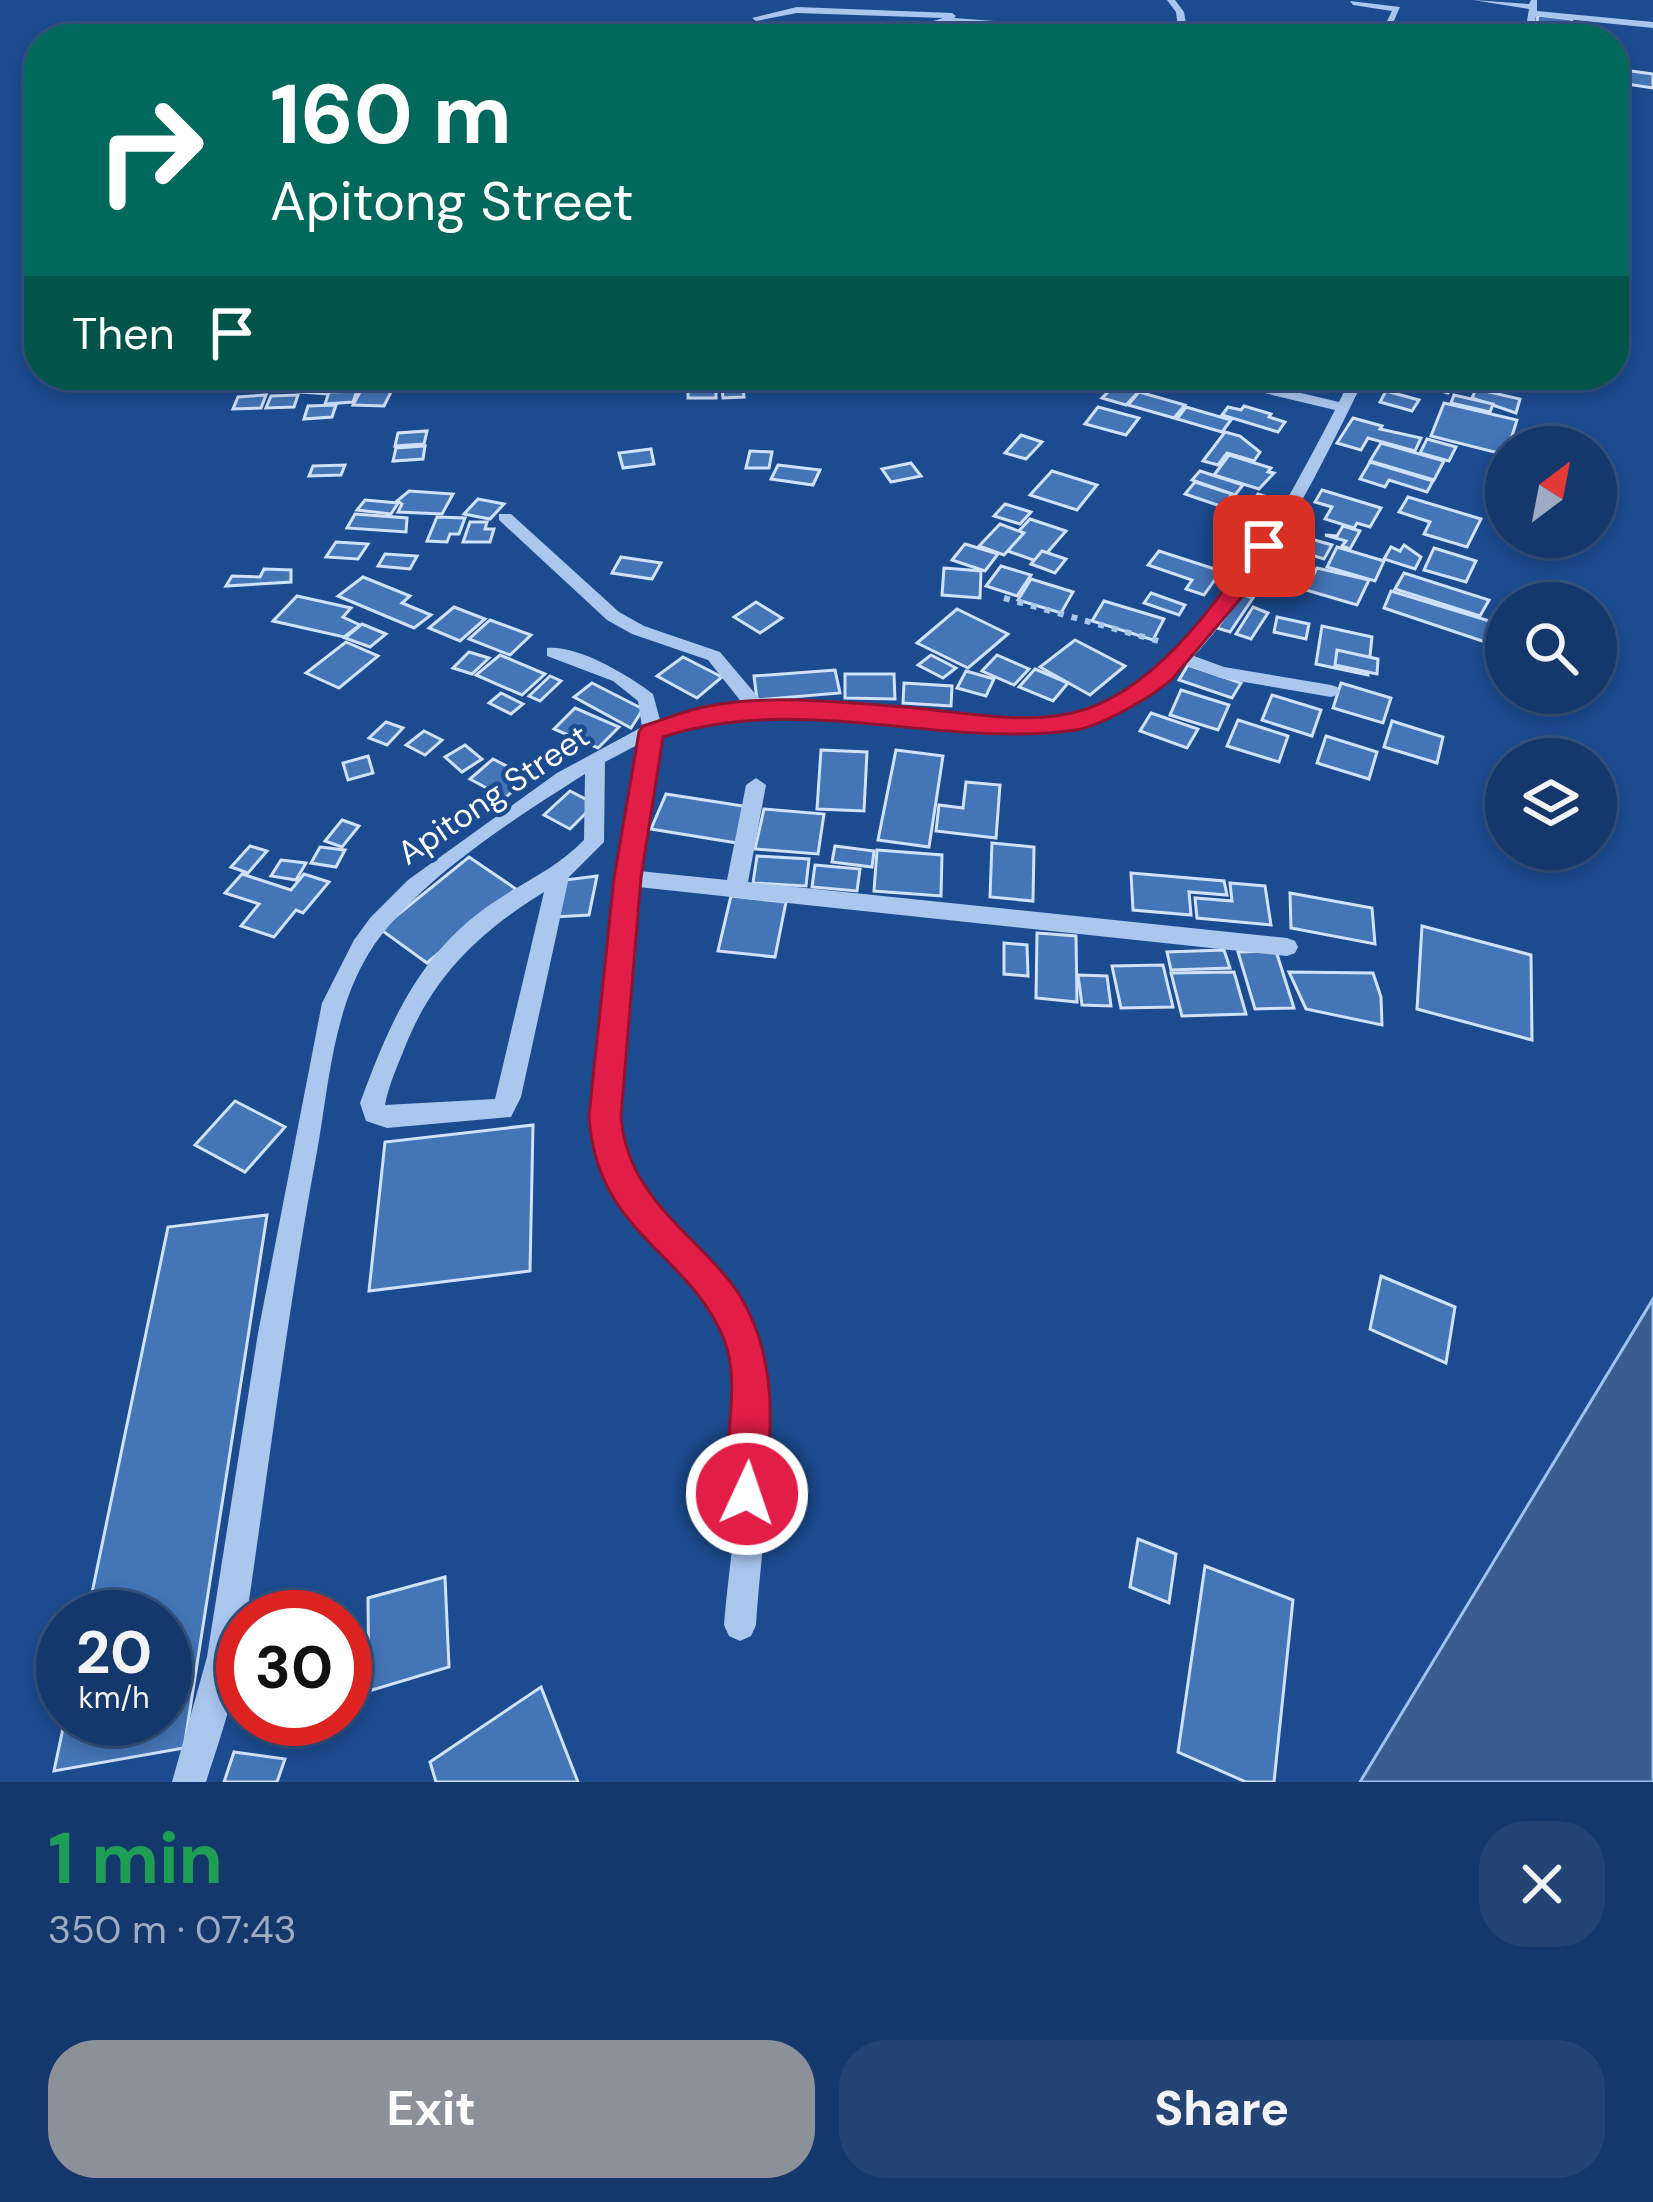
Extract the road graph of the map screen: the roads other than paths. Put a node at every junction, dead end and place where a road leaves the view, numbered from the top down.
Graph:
1 (1477, 0) edge
2 (1407, 2) edge
3 (1353, 3) dead end
4 (1534, 7) edge
5 (1399, 11) junction
6 (756, 18) dead end
7 (956, 21) junction
8 (933, 24) edge
9 (996, 24) edge
10 (1391, 24) edge
11 (1653, 25) edge
12 (1269, 390) edge
13 (1352, 390) edge
14 (1344, 408) junction
15 (505, 517) dead end
16 (553, 652) dead end
17 (1185, 652) junction
18 (1331, 691) dead end
19 (759, 711) junction
20 (652, 732) junction
21 (595, 761) junction
22 (756, 785) dead end
23 (559, 873) junction
24 (628, 878) junction
25 (736, 889) junction
26 (1287, 947) dead end
27 (740, 1624) dead end
28 (189, 1782) edge

1 - 4 street
2 - 5 street
3 - 5 street
4 - 11 street
5 - 10 street
6 - 7 street
7 - 8 street
7 - 9 street
12 - 14 street
13 - 14 street, Apitong Street
14 - 17 street, Apitong Street
15 - 19 street
16 - 20 street
17 - 18 street
17 - 19 street, Apitong Street
19 - 20 street, Apitong Street
20 - 21 street, Apitong Street
20 - 24 street
21 - 23 street
21 - 28 street, Apitong Street
22 - 25 street
23 - 23 street
24 - 25 street
24 - 27 street
25 - 26 street

